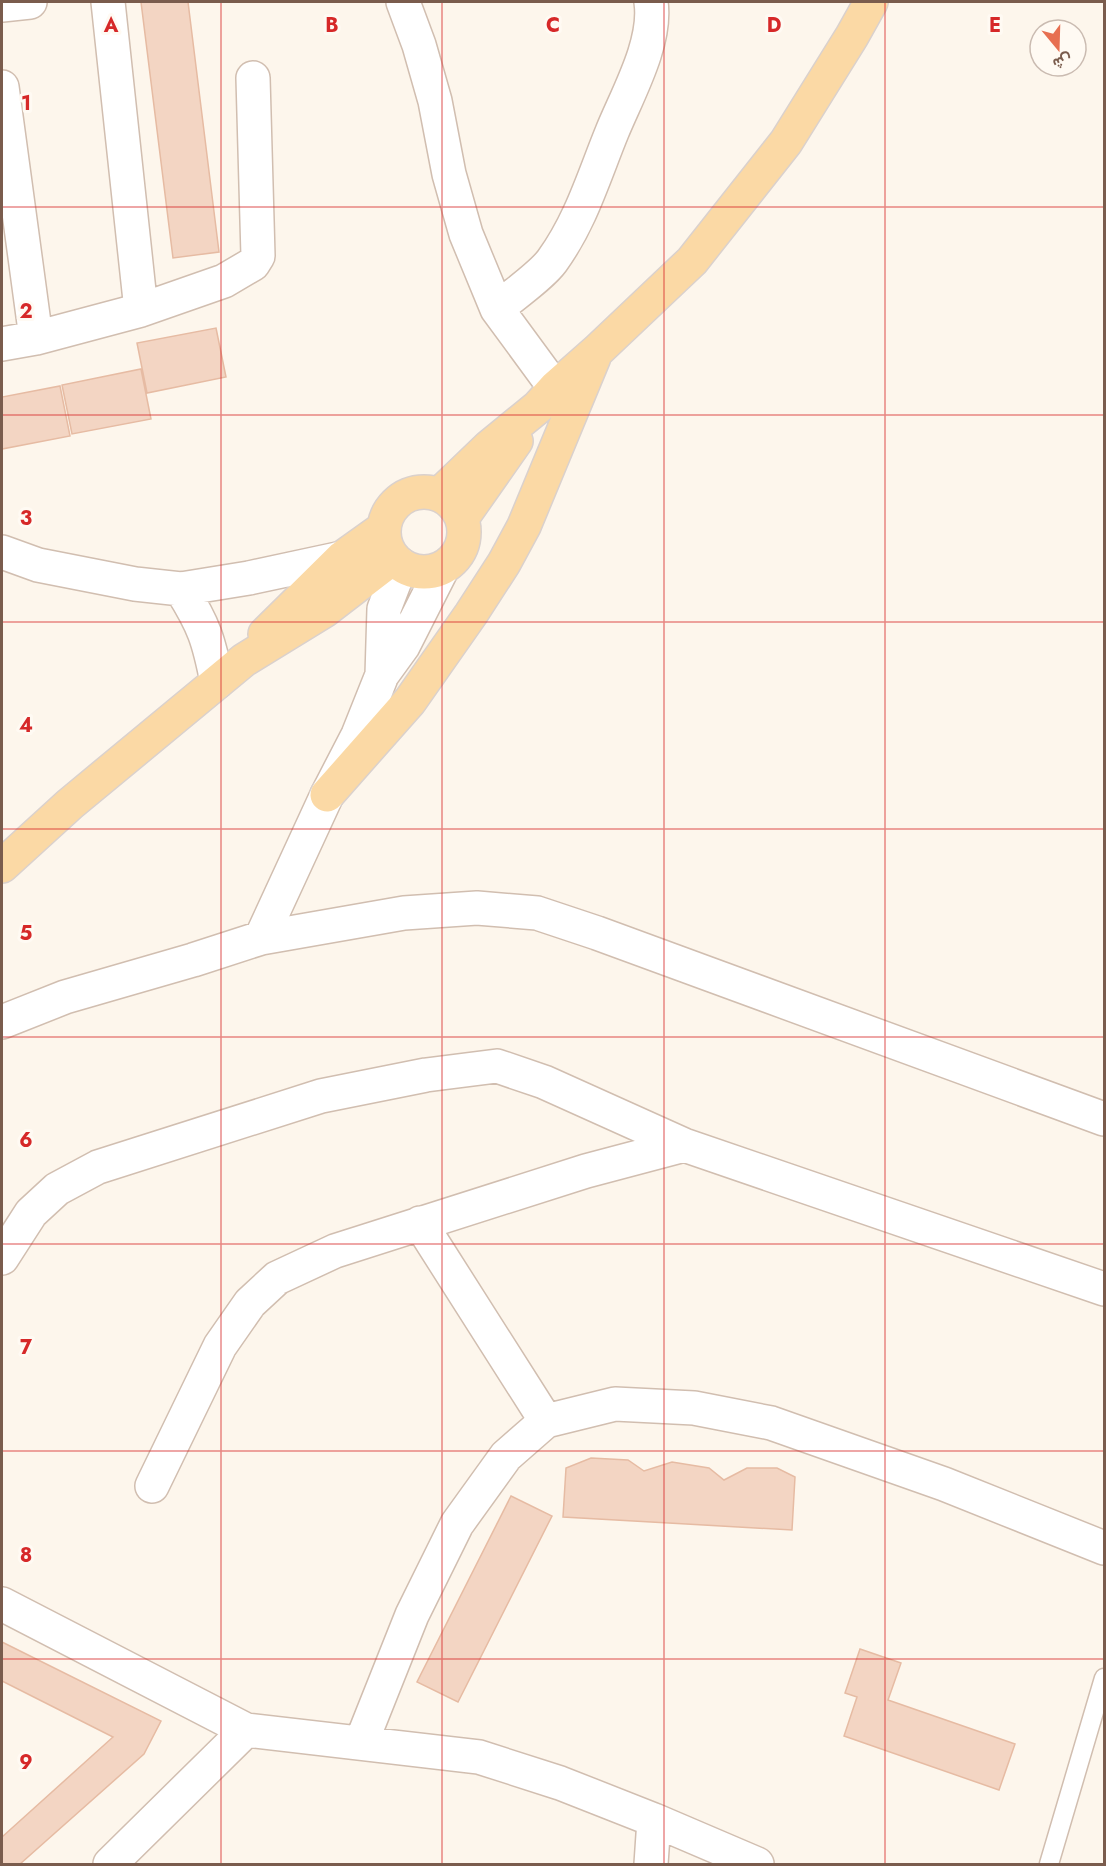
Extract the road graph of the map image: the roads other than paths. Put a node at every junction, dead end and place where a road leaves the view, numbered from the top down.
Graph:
1 (30, 2) edge
2 (108, 2) edge
3 (404, 2) edge
4 (651, 2) edge
5 (871, 2) edge
6 (2, 5) edge
7 (253, 78) dead end
8 (2, 87) edge
9 (497, 309) junction
10 (141, 310) junction
11 (36, 338) junction
12 (2, 344) edge
13 (597, 351) junction
14 (546, 397) junction
15 (439, 495) junction
16 (462, 518) junction
17 (393, 550) junction
18 (2, 552) edge
19 (342, 558) junction
20 (442, 569) junction
21 (181, 589) junction
22 (244, 660) junction
23 (382, 675) junction
24 (217, 682) junction
25 (327, 795) junction
26 (2, 866) edge
27 (261, 938) junction
28 (2, 1022) edge
29 (1104, 1119) edge
30 (684, 1145) junction
31 (420, 1223) junction
32 (2, 1258) edge
33 (1104, 1289) edge
34 (546, 1421) junction
35 (152, 1486) dead end
36 (1104, 1548) edge
37 (2, 1604) edge
38 (1104, 1678) edge
39 (1099, 1717) edge
40 (246, 1730) junction
41 (362, 1743) junction
42 (654, 1820) junction
43 (110, 1864) edge
44 (651, 1864) edge
45 (757, 1864) edge
46 (1049, 1864) edge

1 - 6 street
2 - 10 street
3 - 9 street
4 - 9 street
5 - 13 main road
7 - 10 street
8 - 11 street
9 - 14 street
10 - 11 street
11 - 12 street
13 - 14 main road
13 - 25 main road
14 - 15 main road
14 - 16 main road
15 - 16 main road
15 - 17 main road
16 - 20 main road
17 - 19 main road
17 - 20 main road
17 - 22 main road
17 - 23 street
18 - 21 street
19 - 21 street
19 - 22 main road
20 - 23 street
21 - 24 street
22 - 24 main road
23 - 25 street
24 - 26 main road
25 - 27 street
27 - 28 street
27 - 29 street
30 - 31 street
30 - 32 street
30 - 33 street
31 - 34 street
31 - 35 street
34 - 36 street
34 - 41 street
37 - 40 street
38 - 39 lane
39 - 46 lane
40 - 41 street
40 - 43 street
41 - 42 street
42 - 44 street
42 - 45 street

